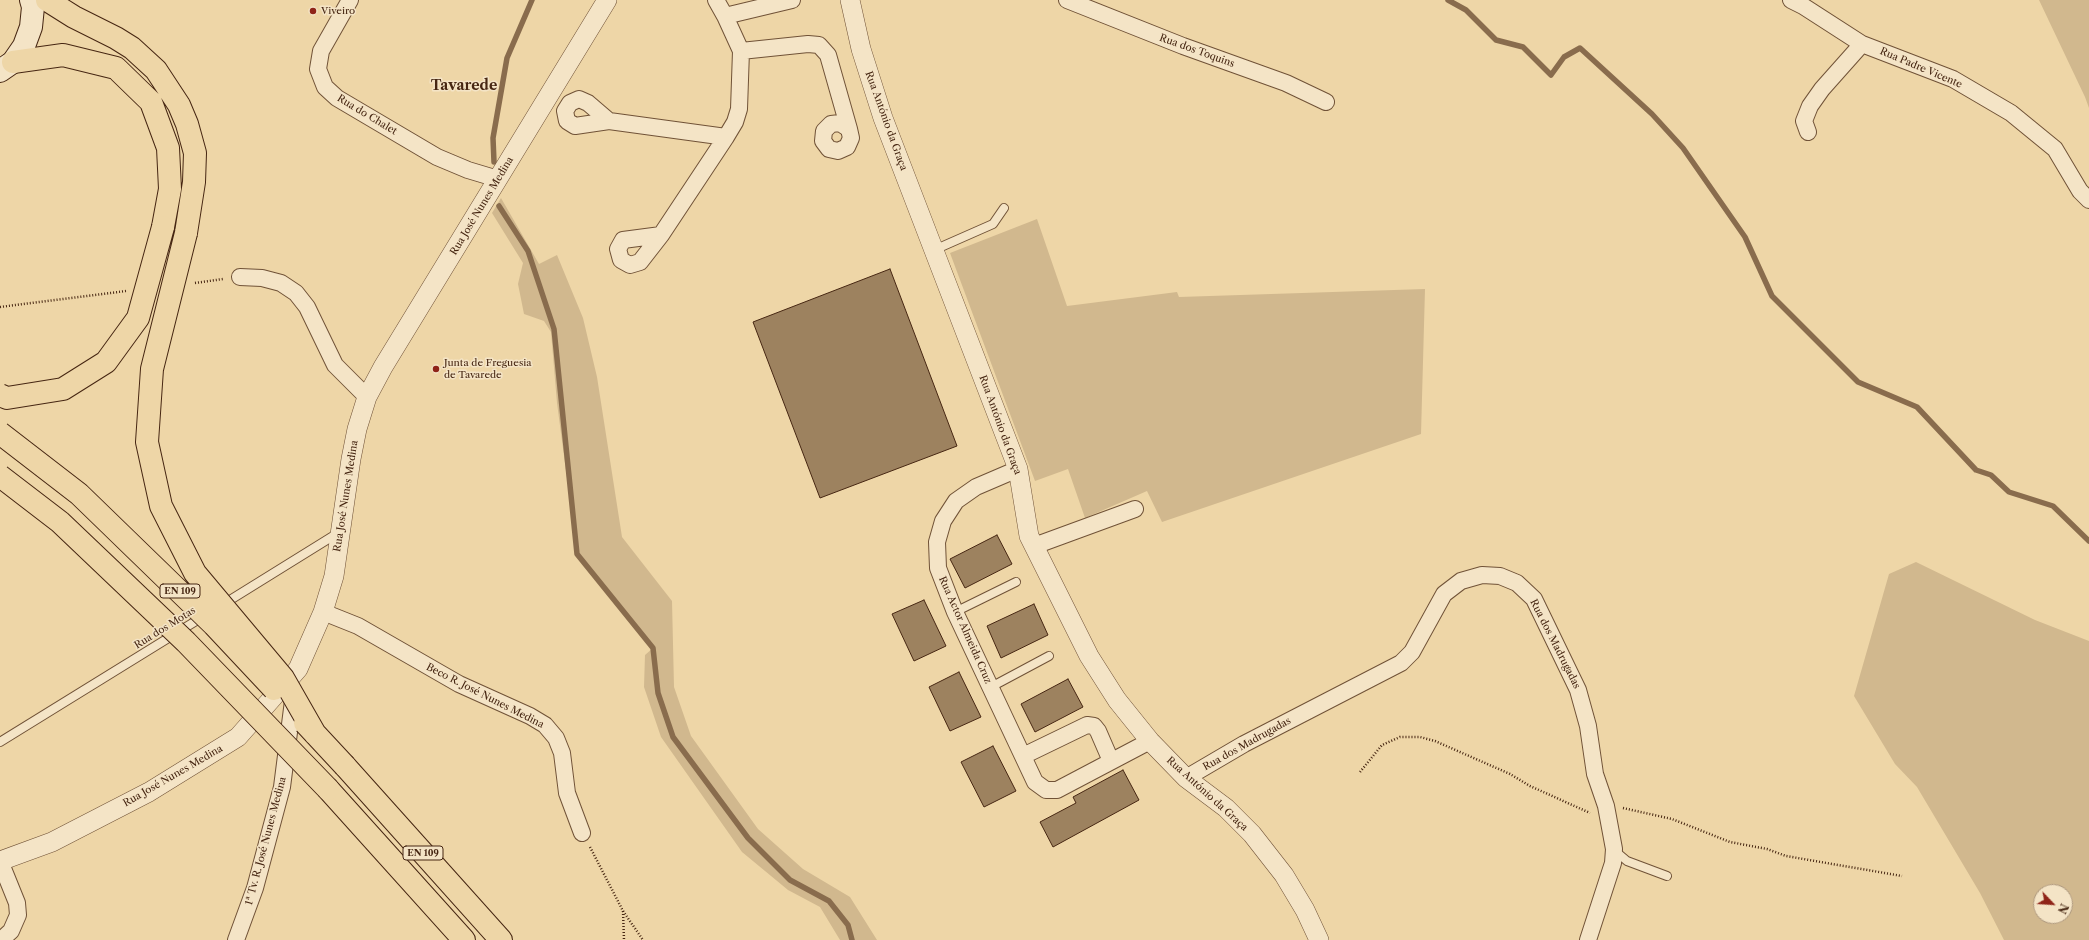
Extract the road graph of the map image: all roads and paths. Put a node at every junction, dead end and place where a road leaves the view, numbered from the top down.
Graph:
1 (31, 0) edge
2 (47, 0) edge
3 (350, 0) edge
4 (607, 0) edge
5 (716, 0) edge
6 (792, 0) edge
7 (850, 0) edge
8 (1067, 0) edge
9 (1791, 0) edge
10 (726, 16) junction
11 (1862, 44) junction
12 (740, 51) junction
13 (6, 66) edge
14 (1326, 102) dead end
15 (609, 121) dead end
16 (848, 129) dead end
17 (1808, 132) dead end
18 (726, 137) junction
19 (498, 179) junction
20 (2089, 200) edge
21 (1004, 208) dead end
22 (660, 235) dead end
23 (934, 250) junction
24 (240, 277) joint
25 (193, 283) dead end
26 (131, 291) dead end
27 (0, 307) edge
28 (0, 395) edge
29 (367, 397) junction
30 (0, 433) edge
31 (1018, 468) junction
32 (0, 476) edge
33 (1135, 510) dead end
34 (341, 531) junction
35 (1034, 546) junction
36 (1016, 582) dead end
37 (323, 612) junction
38 (955, 612) junction
39 (1049, 656) dead end
40 (298, 669) junction
41 (991, 687) junction
42 (315, 734) junction
43 (1150, 741) junction
44 (0, 742) edge
45 (1024, 756) junction
46 (1111, 762) junction
47 (1360, 772) dead end
48 (1186, 778) junction
49 (1608, 814) junction
50 (582, 832) joint
51 (1614, 849) junction
52 (0, 861) edge
53 (1667, 876) dead end
54 (1902, 876) dead end
55 (623, 911) junction
56 (1, 940) edge
57 (236, 940) edge
58 (464, 940) edge
59 (501, 940) edge
60 (624, 940) edge
61 (643, 940) edge
62 (1319, 940) edge
63 (1588, 940) edge

1 - 13 main road
2 - 42 main road, bridge
3 - 19 street, Rua do Chalet
4 - 19 street, Rua José Nunes Medina
5 - 10 street
6 - 10 street
7 - 23 street, Rua António da Graça
8 - 14 street, Rua dos Toquins
9 - 11 street, Rua Padre Vicente
10 - 12 street
11 - 17 street
11 - 20 street, Rua Padre Vicente
12 - 16 street
12 - 18 street
13 - 28 main road, bridge
15 - 18 street
18 - 22 street
19 - 29 street, Rua José Nunes Medina
21 - 23 lane
23 - 31 street, Rua António da Graça
24 - 25 path
24 - 29 street
26 - 27 path
29 - 34 street, Rua José Nunes Medina
30 - 42 main road, EN 109, bridge
31 - 35 street, Rua António da Graça
31 - 38 street, Rua Actor Almeida Cruz
32 - 58 main road, EN 109, bridge
33 - 35 street
34 - 37 street, Rua José Nunes Medina
34 - 44 lane, Rua dos Motas
35 - 43 street, Rua António da Graça
36 - 38 lane
37 - 40 street, Rua José Nunes Medina
37 - 50 street, Beco R. José Nunes Medina
38 - 41 street, Rua Actor Almeida Cruz
39 - 41 lane
40 - 52 street, Rua José Nunes Medina
40 - 57 street, 1ª Tv. R. José Nunes Medina
41 - 45 street, Rua Actor Almeida Cruz
42 - 59 main road, EN 109, bridge
43 - 46 street, Rua Actor Almeida Cruz
43 - 48 street, Rua António da Graça
45 - 46 street, Rua Actor Almeida Cruz
45 - 46 street
47 - 49 path
48 - 49 street, Rua dos Madrugadas
48 - 62 street, Rua António da Graça
49 - 51 street, Rua dos Madrugadas
49 - 54 path
50 - 55 path
51 - 53 lane
51 - 63 street, Rua dos Madrugadas
52 - 56 street
55 - 60 path
55 - 61 path

